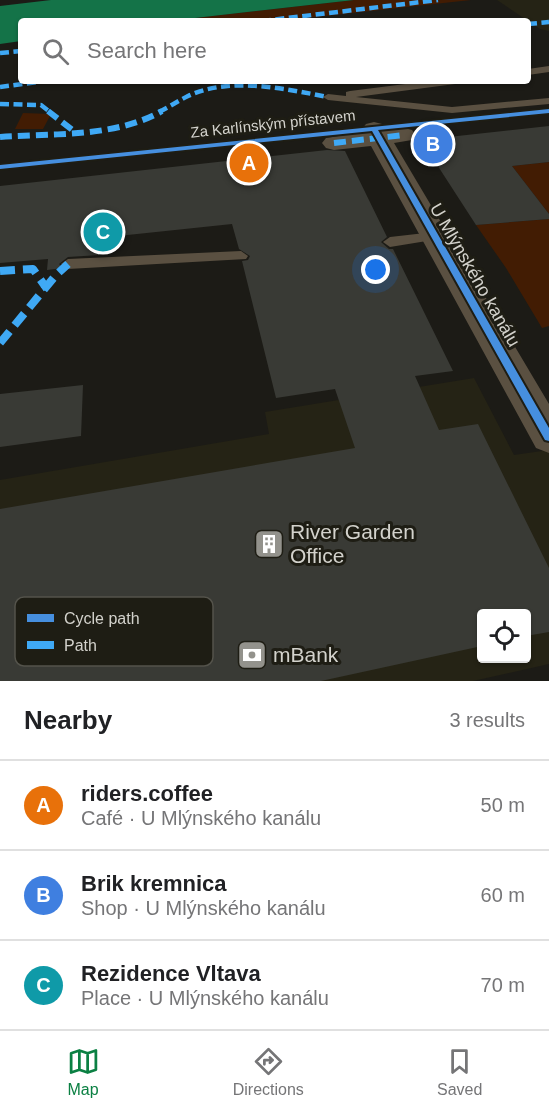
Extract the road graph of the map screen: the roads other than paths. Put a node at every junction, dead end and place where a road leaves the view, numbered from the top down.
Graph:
1 (549, 69) edge
2 (531, 72) edge
3 (431, 84) edge
4 (549, 101) edge
5 (334, 143) dead end
6 (434, 236) junction
7 (390, 242) dead end
8 (241, 256) dead end
9 (68, 264) dead end
10 (549, 437) edge

1 - 2 lane
3 - 4 lane
5 - 6 street, U Mlýnského kanálu
6 - 7 lane
6 - 10 street, U Mlýnského kanálu
8 - 9 lane

